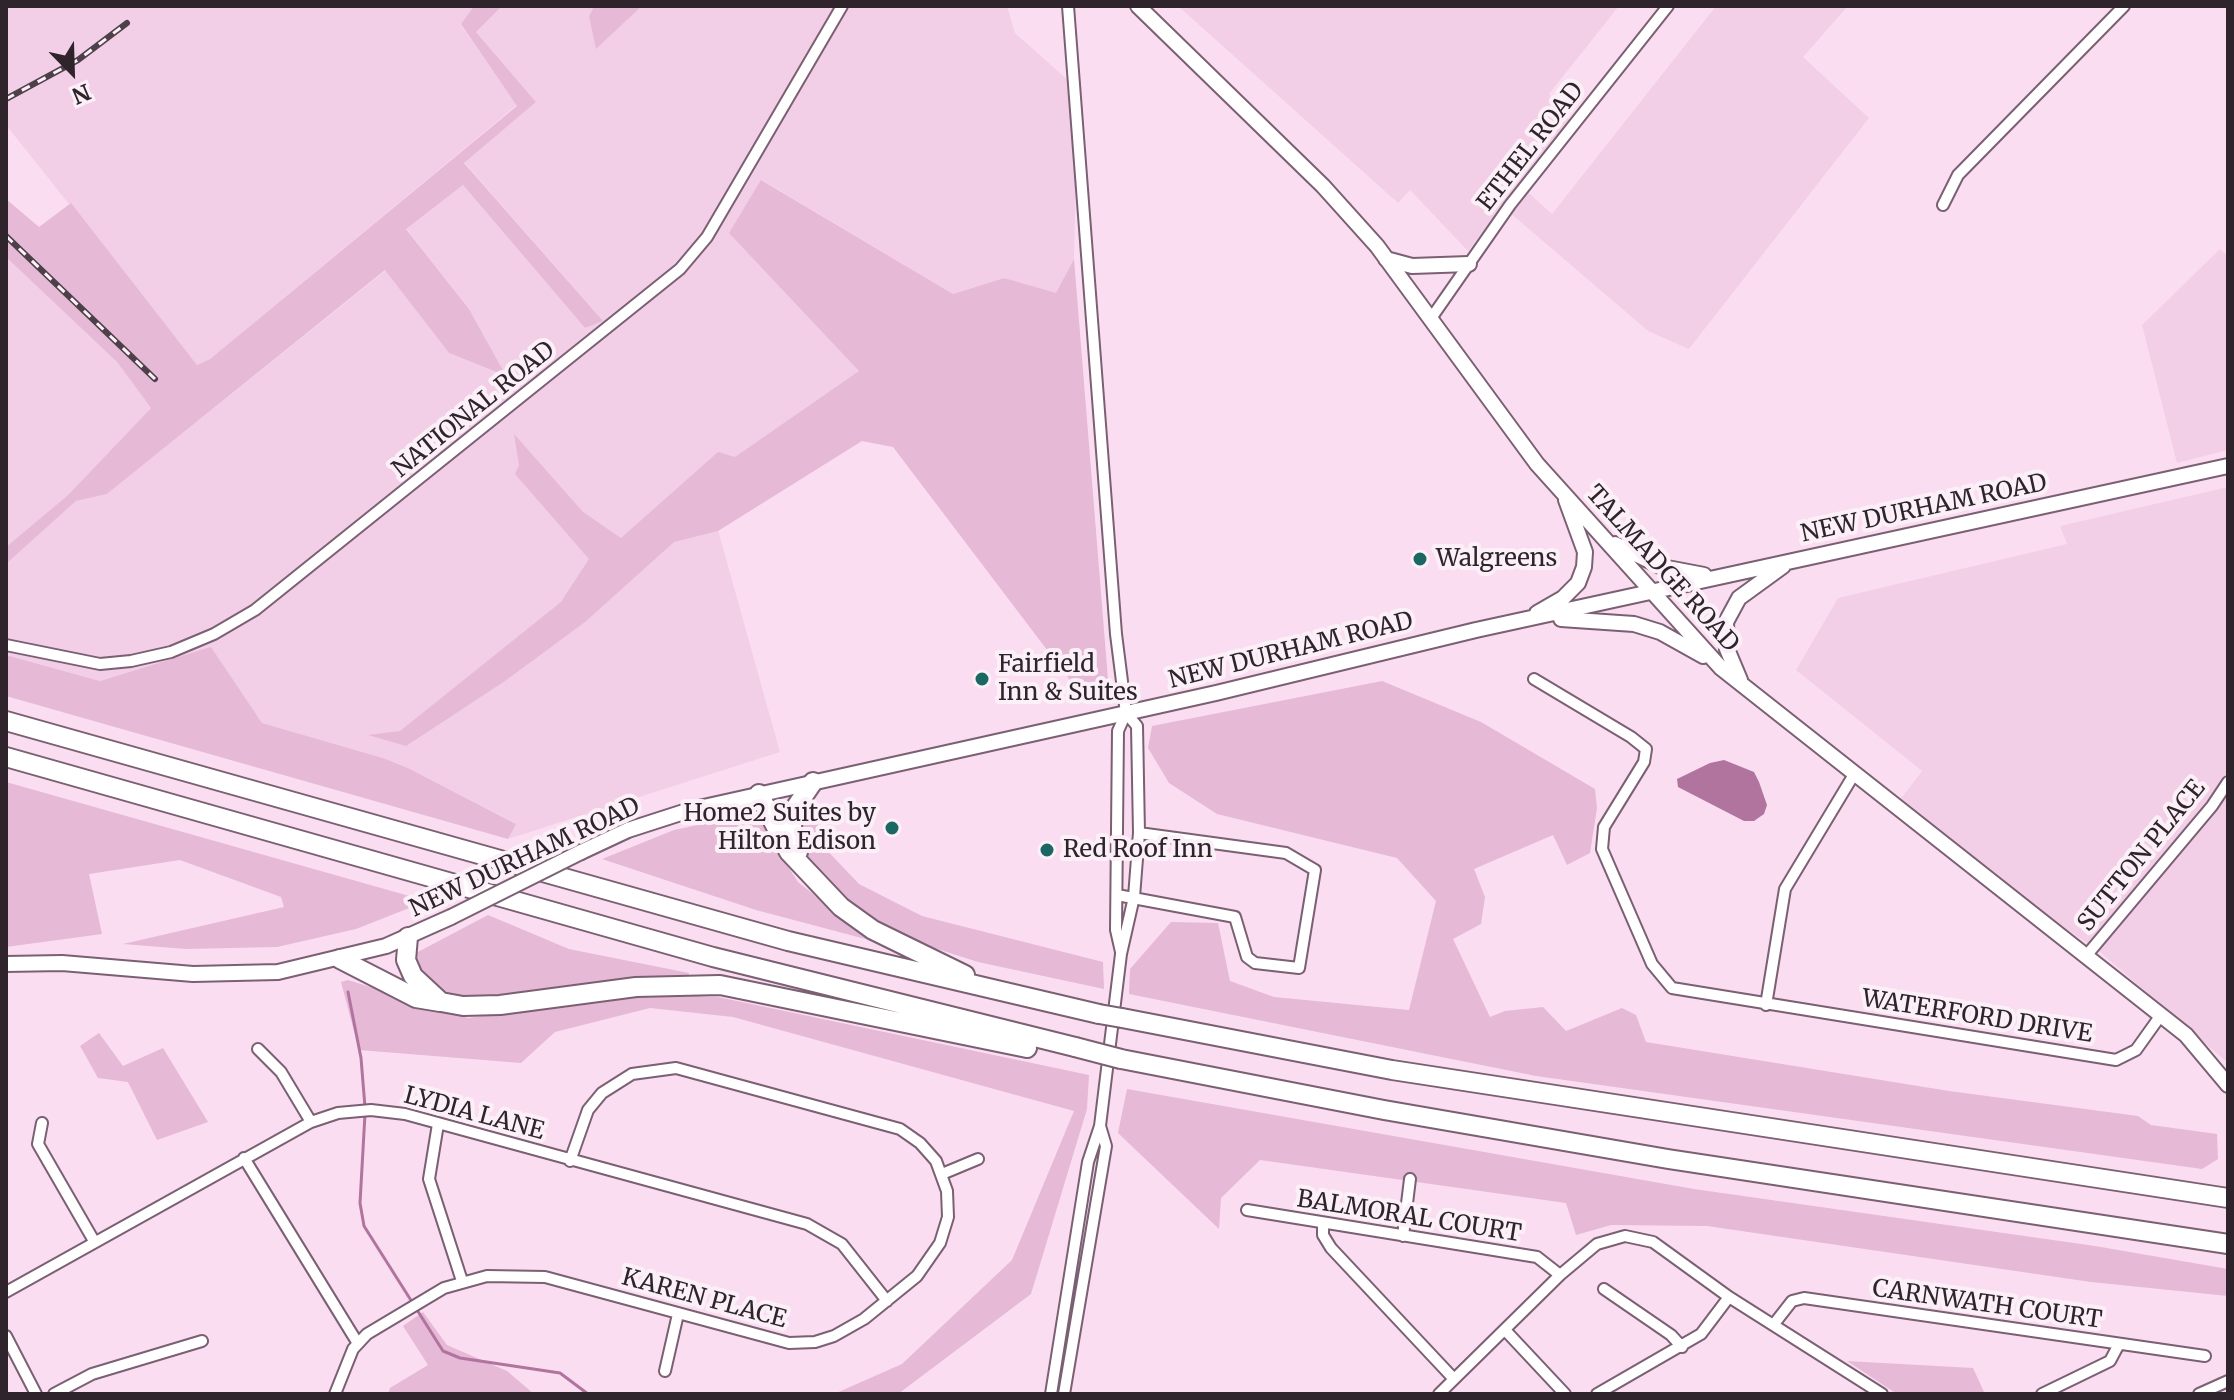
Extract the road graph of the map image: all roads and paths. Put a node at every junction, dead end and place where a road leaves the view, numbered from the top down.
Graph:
1 (842, 6) edge
2 (1068, 6) edge
3 (1138, 6) edge
4 (1668, 6) edge
5 (2118, 8) edge
6 (1943, 205) dead end
7 (1386, 259) junction
8 (1469, 264) junction
9 (1432, 317) junction
10 (2228, 466) edge
11 (1563, 492) junction
12 (1605, 539) junction
13 (1791, 561) junction
14 (1717, 577) junction
15 (1652, 591) junction
16 (1520, 621) junction
17 (6, 645) edge
18 (1721, 668) junction
19 (1534, 679) dead end
20 (1744, 687) junction
21 (1126, 713) junction
22 (6, 721) edge
23 (6, 757) edge
24 (1853, 776) junction
25 (813, 782) junction
26 (2228, 782) edge
27 (759, 794) junction
28 (1139, 833) junction
29 (804, 870) junction
30 (1117, 895) junction
31 (1134, 897) junction
32 (408, 937) junction
33 (1121, 954) junction
34 (2086, 956) junction
35 (340, 959) junction
36 (6, 964) edge
37 (1007, 994) junction
38 (441, 1002) junction
39 (1766, 1005) junction
40 (2161, 1015) junction
41 (1053, 1042) junction
42 (258, 1049) dead end
43 (2228, 1085) edge
44 (311, 1122) junction
45 (42, 1123) dead end
46 (438, 1124) junction
47 (1100, 1126) junction
48 (244, 1158) junction
49 (978, 1159) dead end
50 (570, 1161) junction
51 (942, 1174) junction
52 (1410, 1179) dead end
53 (2228, 1198) edge
54 (1247, 1210) dead end
55 (1323, 1224) junction
56 (1403, 1236) junction
57 (94, 1241) junction
58 (2228, 1244) edge
59 (1560, 1275) junction
60 (462, 1281) junction
61 (1604, 1289) dead end
62 (6, 1292) edge
63 (1729, 1297) junction
64 (887, 1301) junction
65 (678, 1314) junction
66 (1774, 1324) junction
67 (1505, 1330) junction
68 (6, 1336) edge
69 (202, 1341) dead end
70 (357, 1342) junction
71 (2119, 1344) junction
72 (1682, 1347) junction
73 (2205, 1356) dead end
74 (665, 1371) dead end
75 (1454, 1379) junction
76 (2228, 1381) edge
77 (36, 1394) edge
78 (54, 1394) edge
79 (335, 1394) edge
80 (1051, 1394) edge
81 (1064, 1394) edge
82 (1439, 1394) edge
83 (1565, 1394) edge
84 (1597, 1394) edge
85 (1882, 1394) edge
86 (2042, 1394) edge
87 (2199, 1394) edge

1 - 17 street, NATIONAL ROAD
2 - 21 street
3 - 7 street, TALMADGE ROAD
4 - 8 street, ETHEL ROAD
5 - 6 street
7 - 8 street
7 - 9 street, TALMADGE ROAD
8 - 9 street, ETHEL ROAD
9 - 11 street, TALMADGE ROAD
10 - 13 street, NEW DURHAM ROAD
11 - 12 street, TALMADGE ROAD
11 - 16 street
12 - 14 street
12 - 15 street, TALMADGE ROAD
13 - 14 street, NEW DURHAM ROAD
13 - 20 street
14 - 15 street, NEW DURHAM ROAD
15 - 16 street, NEW DURHAM ROAD
15 - 18 street, TALMADGE ROAD
16 - 18 street
16 - 21 street, NEW DURHAM ROAD
18 - 20 street, TALMADGE ROAD
19 - 39 street, WATERFORD DRIVE
20 - 24 street, TALMADGE ROAD
21 - 25 street, NEW DURHAM ROAD
21 - 28 street
21 - 30 street
22 - 37 highway
23 - 41 highway
24 - 34 street, TALMADGE ROAD
24 - 39 street
25 - 27 street, NEW DURHAM ROAD
25 - 29 highway
26 - 34 street, SUTTON PLACE
27 - 29 highway
27 - 32 street, NEW DURHAM ROAD, bridge
28 - 31 street
28 - 31 street
29 - 37 highway
30 - 31 street
30 - 33 street
31 - 33 street
32 - 35 street, NEW DURHAM ROAD
32 - 38 highway
33 - 47 street
34 - 40 street, TALMADGE ROAD
35 - 36 street, NEW DURHAM ROAD
35 - 38 highway
37 - 53 highway, bridge
38 - 41 highway
39 - 40 street, WATERFORD DRIVE
40 - 43 street, TALMADGE ROAD
41 - 58 highway, bridge
42 - 44 street
44 - 46 street, LYDIA LANE
44 - 48 street, LYDIA LANE
45 - 57 street
46 - 50 street, LYDIA LANE
46 - 60 street
47 - 80 street
47 - 81 street
48 - 57 street, LYDIA LANE
48 - 70 street
49 - 51 street
50 - 51 street, KAREN PLACE
50 - 64 street, LYDIA LANE
51 - 64 street, KAREN PLACE
52 - 56 street
54 - 55 street, BALMORAL COURT
55 - 56 street, BALMORAL COURT
55 - 75 street
56 - 59 street, BALMORAL COURT
57 - 62 street, LYDIA LANE
59 - 63 street
59 - 67 street
60 - 65 street, KAREN PLACE
60 - 70 street, KAREN PLACE
61 - 72 street
63 - 66 street
63 - 72 street
64 - 65 street, KAREN PLACE
65 - 74 street
66 - 71 street, CARNWATH COURT
66 - 85 street
67 - 75 street
67 - 83 street
68 - 77 street
69 - 78 street
70 - 79 street
71 - 73 street, CARNWATH COURT
71 - 86 street
72 - 84 street
75 - 82 street
76 - 87 street

